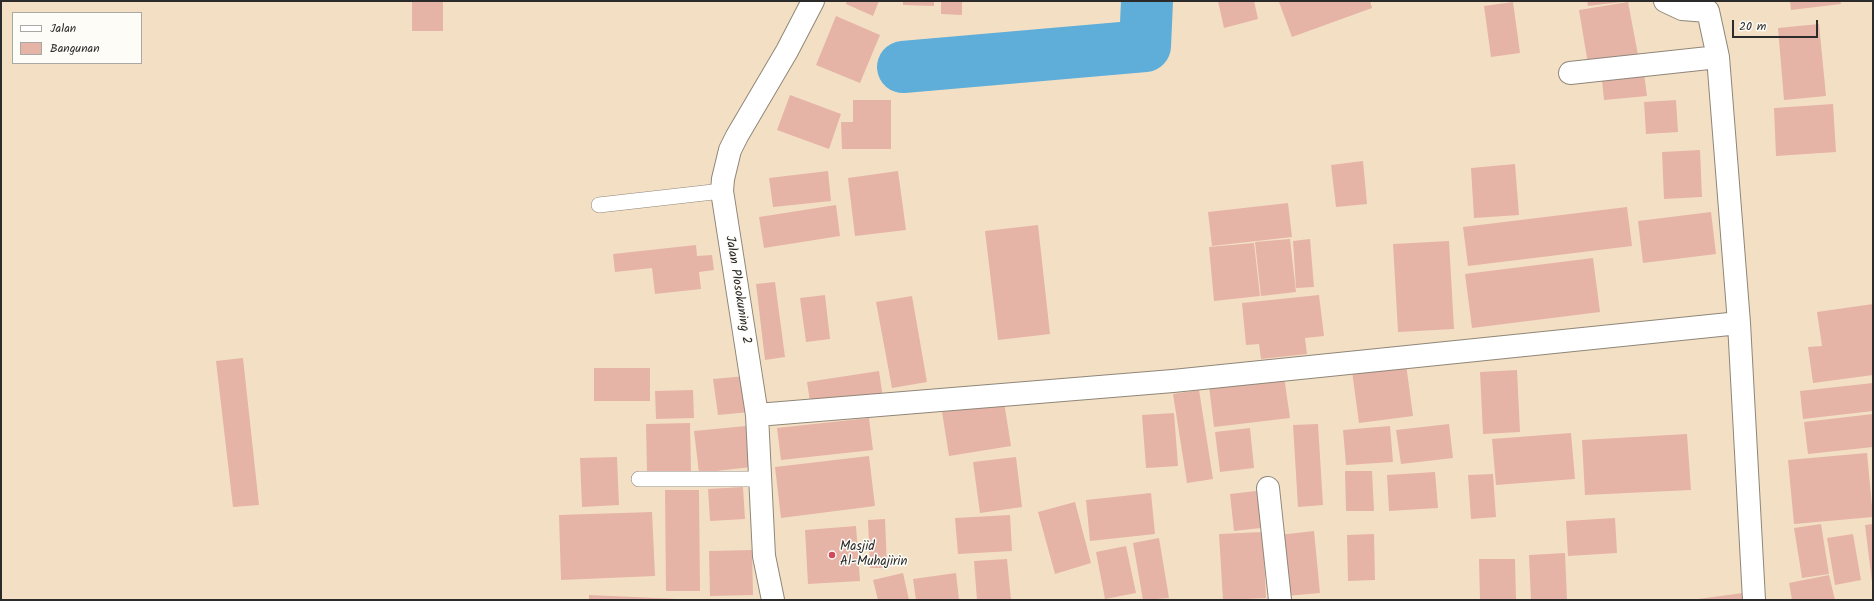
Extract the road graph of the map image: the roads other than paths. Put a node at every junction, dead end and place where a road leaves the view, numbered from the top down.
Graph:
1 (813, 1) edge
2 (1666, 1) edge
3 (1718, 57) junction
4 (1570, 73) dead end
5 (722, 191) junction
6 (599, 205) dead end
7 (1739, 323) junction
8 (757, 415) junction
9 (639, 479) dead end
10 (760, 479) junction
11 (1268, 488) dead end
12 (773, 600) edge
13 (1280, 600) edge
14 (1754, 600) edge

1 - 5 street, Jalan Plosokuning 2
2 - 3 street
3 - 4 street
3 - 7 street
5 - 6 lane
5 - 8 street, Jalan Plosokuning 2
7 - 8 street
7 - 14 street
8 - 10 street, Jalan Plosokuning 2
9 - 10 lane
10 - 12 street, Jalan Plosokuning 2
11 - 13 street

